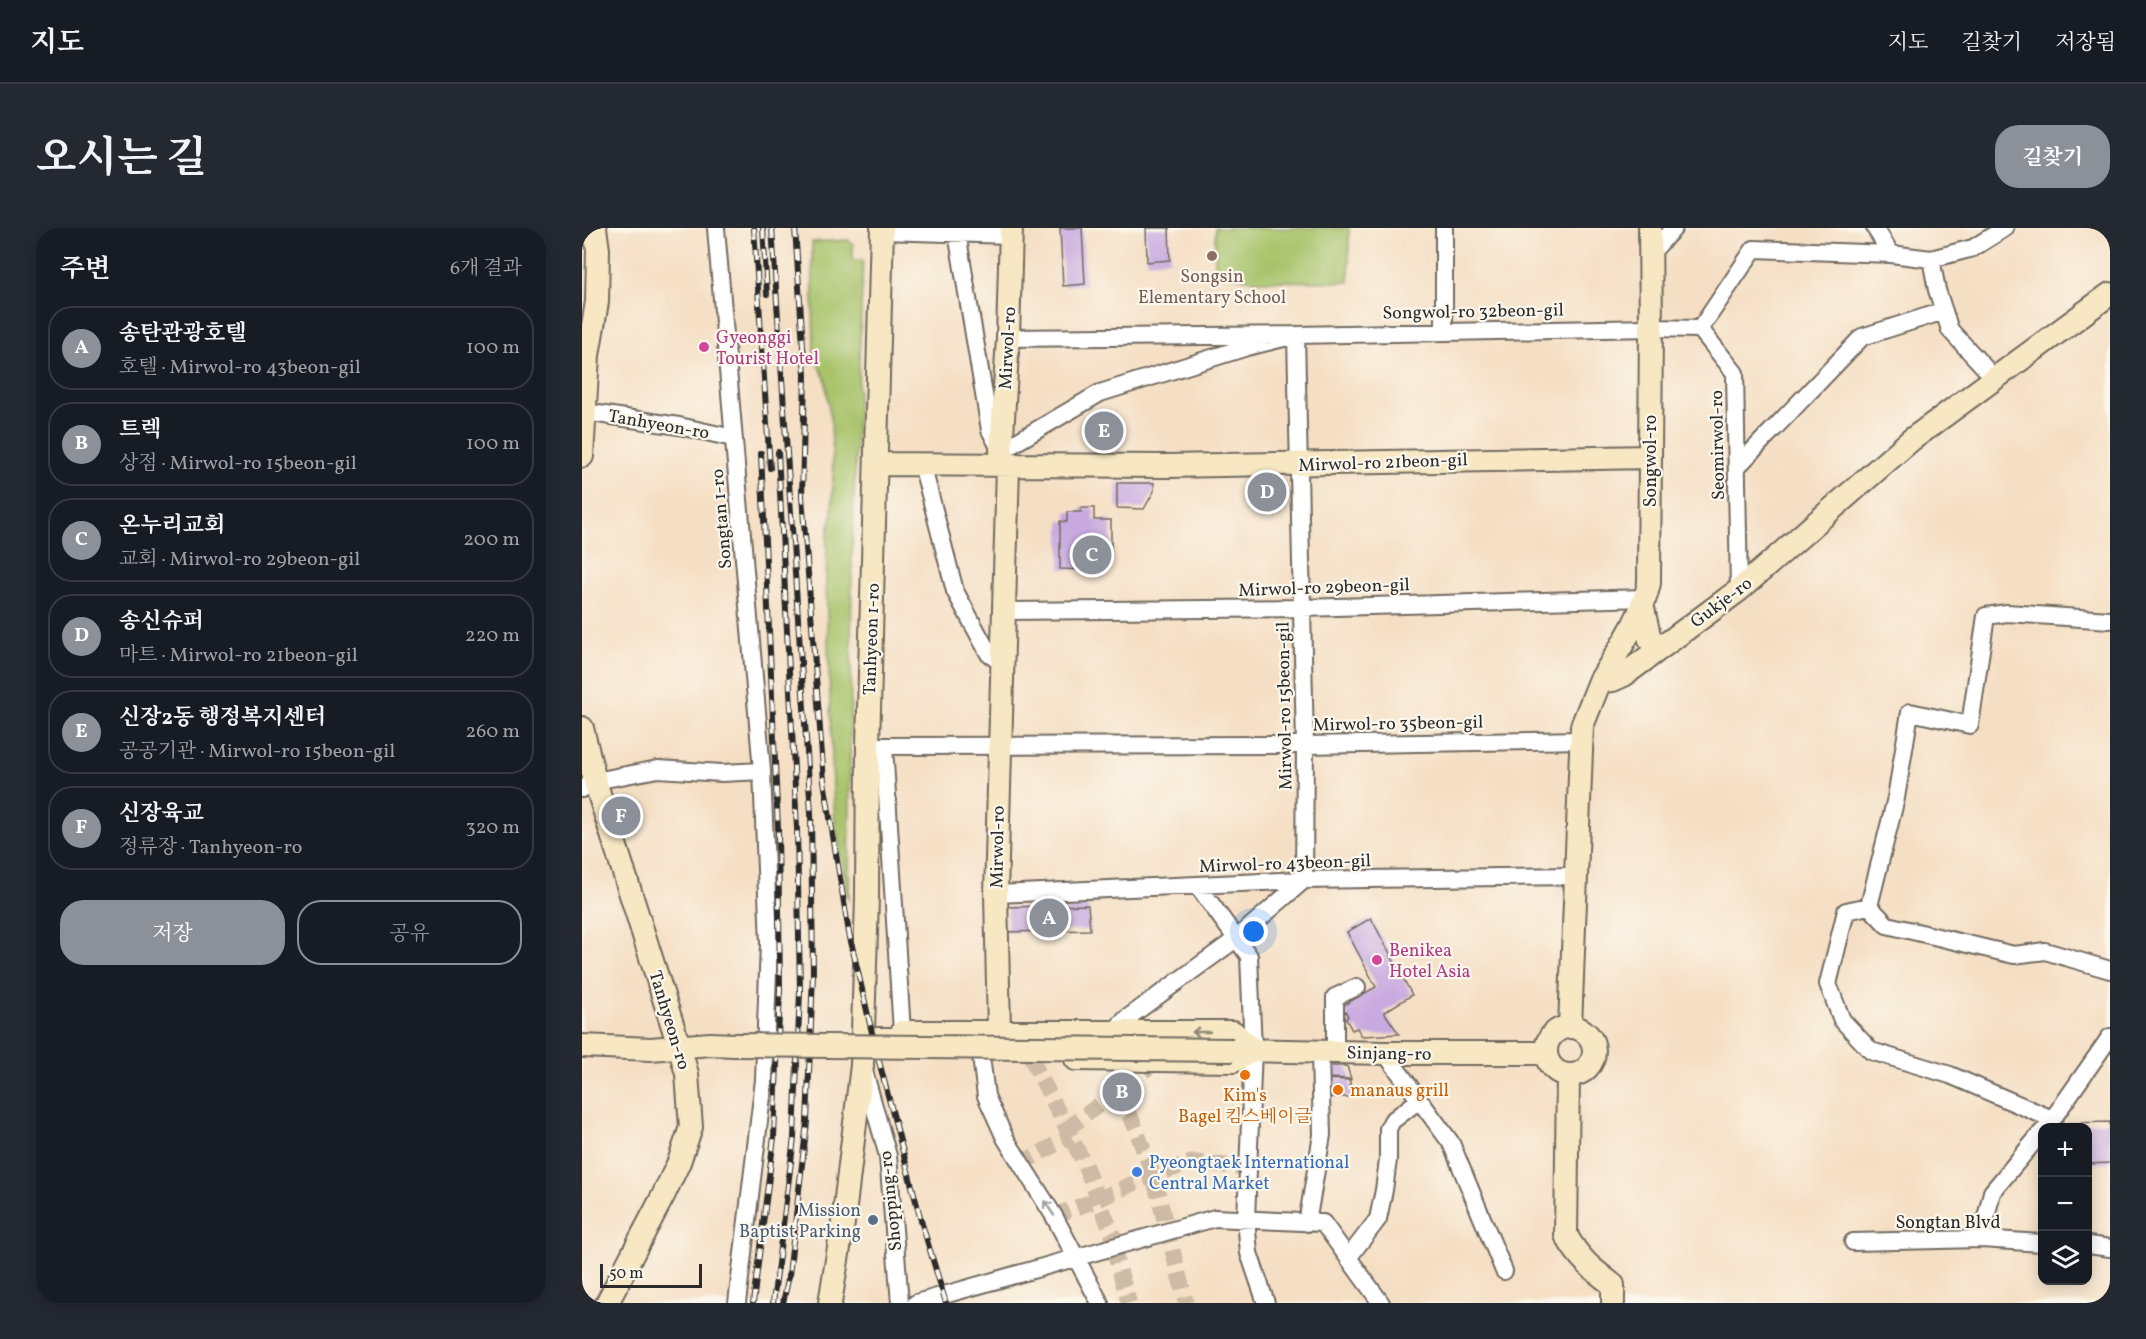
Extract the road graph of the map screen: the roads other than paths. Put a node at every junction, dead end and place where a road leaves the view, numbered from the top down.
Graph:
1 (595, 228) edge
2 (716, 228) edge
3 (1444, 228) edge
4 (1650, 228) edge
5 (1674, 228) edge
6 (1875, 228) edge
7 (2005, 228) edge
8 (882, 229) edge
9 (955, 230) edge
10 (1011, 231) edge
11 (1650, 254) junction
12 (1891, 254) junction
13 (1931, 259) junction
14 (2110, 294) edge
15 (1944, 311) junction
16 (1651, 328) junction
17 (1700, 330) junction
18 (1444, 331) junction
19 (1296, 335) junction
20 (1008, 338) junction
21 (1995, 379) junction
22 (585, 412) junction
23 (733, 438) junction
24 (582, 456) edge
25 (1650, 457) junction
26 (1005, 458) junction
27 (876, 464) junction
28 (922, 464) junction
29 (1299, 465) junction
30 (1737, 467) junction
31 (1739, 590) junction
32 (1643, 601) junction
33 (1302, 608) junction
34 (1004, 612) junction
35 (2110, 620) edge
36 (1663, 646) junction
37 (1002, 663) junction
38 (1600, 681) junction
39 (582, 728) edge
40 (1582, 740) junction
41 (1305, 745) junction
42 (876, 746) junction
43 (999, 747) junction
44 (762, 771) junction
45 (589, 785) edge
46 (1575, 876) junction
47 (1304, 880) junction
48 (1198, 886) junction
49 (996, 894) junction
50 (1869, 906) junction
51 (1236, 939) junction
52 (2110, 970) edge
53 (1357, 987) dead end
54 (1570, 1027) junction
55 (999, 1031) junction
56 (902, 1032) junction
57 (1113, 1032) junction
58 (2110, 1037) edge
59 (582, 1046) edge
60 (679, 1046) junction
61 (1243, 1050) junction
62 (863, 1051) junction
63 (1327, 1052) junction
64 (1385, 1053) junction
65 (1545, 1053) junction
66 (981, 1056) junction
67 (1568, 1075) junction
68 (1419, 1100) junction
69 (2041, 1123) edge
70 (2049, 1123) edge
71 (2038, 1137) edge
72 (1246, 1219) junction
73 (1307, 1223) junction
74 (1980, 1239) junction
75 (1853, 1242) dead end
76 (2038, 1243) edge
77 (2092, 1246) edge
78 (2110, 1248) edge
79 (1078, 1258) junction
80 (1348, 1258) junction
81 (1504, 1271) dead end
82 (971, 1296) edge
83 (607, 1303) edge
84 (737, 1303) edge
85 (830, 1303) edge
86 (900, 1303) edge
87 (916, 1303) edge
88 (1100, 1303) edge
89 (1266, 1303) edge
90 (1381, 1303) edge
91 (1613, 1303) edge

1 - 22 street, Tanhyeon-ro
2 - 23 street, Songtan 1-ro
3 - 18 street
4 - 11 street, Songwol-ro
5 - 11 street
6 - 12 street
7 - 13 street
8 - 9 street
8 - 27 street, Tanhyeon 1-ro
9 - 10 street
9 - 26 street
10 - 20 street, Mirwol-ro
11 - 16 street, Songwol-ro
12 - 13 street
12 - 17 street
13 - 15 street
14 - 21 street, Gukje-ro
15 - 21 street
15 - 30 street
16 - 17 street, Songwol-ro 32beon-gil
16 - 18 street, Songwol-ro 32beon-gil
16 - 25 street, Songwol-ro
17 - 30 street, Seomirwol-ro
18 - 19 street, Songwol-ro 32beon-gil
19 - 20 street
19 - 26 street
19 - 29 street, Mirwol-ro 15beon-gil
20 - 26 street, Mirwol-ro
21 - 31 street, Gukje-ro
22 - 23 street, Tanhyeon-ro
22 - 24 street, Tanhyeon-ro
23 - 44 street, Songtan 1-ro
25 - 29 street, Mirwol-ro 21beon-gil
25 - 32 street, Songwol-ro
26 - 28 street
26 - 29 street, Mirwol-ro 21beon-gil
26 - 34 street, Mirwol-ro
27 - 28 street
27 - 42 street, Tanhyeon 1-ro
28 - 37 street
29 - 33 street, Mirwol-ro 15beon-gil
30 - 31 street, Seomirwol-ro
31 - 36 street, Gukje-ro
32 - 33 street, Mirwol-ro 29beon-gil
32 - 36 street
32 - 38 street, Songwol-ro
33 - 34 street, Mirwol-ro 29beon-gil
33 - 41 street, Mirwol-ro 15beon-gil
34 - 37 street, Mirwol-ro
35 - 50 street
36 - 38 street, Gukje-ro
37 - 43 street, Mirwol-ro
38 - 40 street
39 - 45 street, Tanhyeon-ro
40 - 41 street, Mirwol-ro 35beon-gil
40 - 46 street
41 - 43 street, Mirwol-ro 35beon-gil
41 - 47 street, Mirwol-ro 15beon-gil
42 - 43 street, Mirwol-ro 35beon-gil
42 - 56 street
42 - 62 street, Tanhyeon 1-ro
43 - 49 street, Mirwol-ro
44 - 45 street
44 - 84 street, Songtan 1-ro
45 - 60 street, Tanhyeon-ro
46 - 47 street, Mirwol-ro 43beon-gil
46 - 54 street
47 - 48 street, Mirwol-ro 43beon-gil
47 - 51 street
48 - 49 street, Mirwol-ro 43beon-gil
48 - 51 street
49 - 55 street, Mirwol-ro
50 - 52 street
50 - 69 street
51 - 57 street
51 - 61 street
53 - 63 street
54 - 65 street
54 - 67 street
55 - 56 street
55 - 57 street
56 - 62 street
61 -> 57 street
58 - 70 street
59 - 60 street
60 - 61 street, Sinjang-ro, bridge
60 - 83 street, Tanhyeon-ro
61 - 63 street, Sinjang-ro
61 - 66 street
61 - 72 street
62 - 66 street
62 - 85 street, Shopping-ro
62 - 86 street, Shopping-ro
63 - 64 street, Sinjang-ro
63 - 73 street
64 - 65 street, Sinjang-ro
64 - 68 street
65 - 67 street
79 -> 66 street
67 - 91 street
68 - 80 street
68 - 81 street
71 - 74 street
72 - 73 street
72 - 79 street
72 - 89 street
73 - 80 street
74 - 75 street, Songtan Blvd
74 - 76 street, Songtan Blvd
77 - 78 street
79 - 82 street
79 - 88 street
80 - 90 street
82 - 87 street

